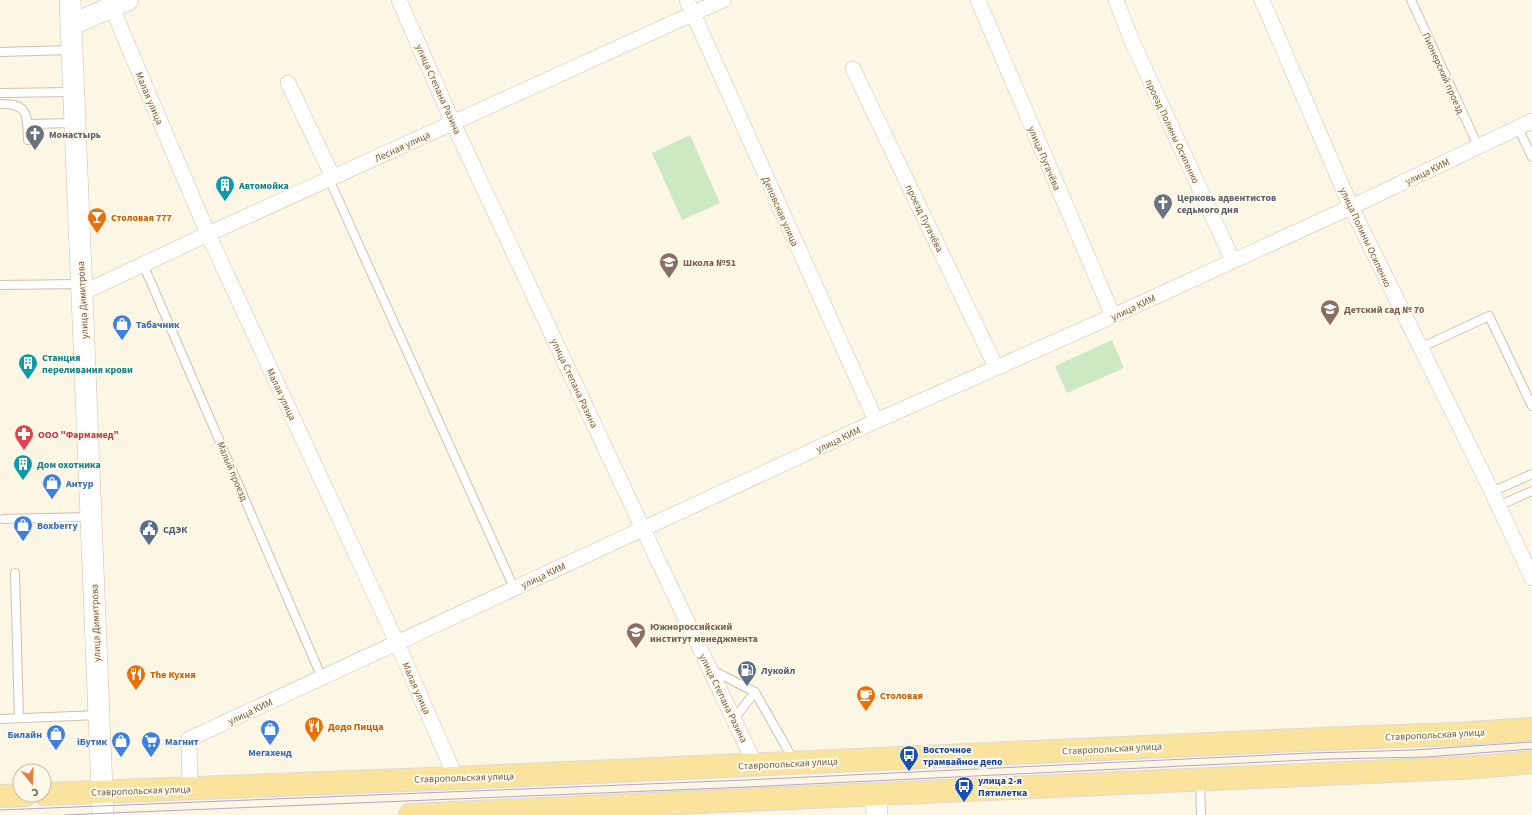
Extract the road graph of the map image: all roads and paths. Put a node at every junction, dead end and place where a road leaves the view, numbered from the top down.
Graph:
1 (70, 0) edge
2 (399, 0) edge
3 (687, 0) edge
4 (723, 0) edge
5 (978, 0) edge
6 (1116, 0) edge
7 (1262, 0) edge
8 (1411, 0) edge
9 (120, 4) edge
10 (693, 14) junction
11 (71, 25) junction
12 (72, 50) junction
13 (0, 52) edge
14 (854, 69) dead end
15 (288, 83) dead end
16 (74, 92) junction
17 (0, 93) edge
18 (0, 104) edge
19 (1532, 121) edge
20 (74, 123) junction
21 (453, 123) junction
22 (27, 124) junction
23 (1518, 128) junction
24 (28, 140) dead end
25 (1478, 146) junction
26 (1532, 157) edge
27 (331, 178) junction
28 (1351, 207) junction
29 (208, 234) junction
30 (1233, 261) junction
31 (143, 264) junction
32 (0, 285) edge
33 (81, 288) junction
34 (1113, 316) junction
35 (1420, 348) junction
36 (996, 367) junction
37 (1532, 406) edge
38 (876, 421) junction
39 (1532, 474) edge
40 (1532, 491) edge
41 (1492, 492) junction
42 (1498, 506) junction
43 (91, 517) junction
44 (3, 518) dead end
45 (643, 529) junction
46 (15, 573) dead end
47 (1532, 578) edge
48 (514, 588) junction
49 (397, 643) junction
50 (710, 669) junction
51 (322, 678) junction
52 (755, 692) junction
53 (99, 715) junction
54 (20, 718) junction
55 (0, 719) edge
56 (734, 719) junction
57 (1532, 729) edge
58 (795, 762) junction
59 (1532, 762) edge
60 (755, 764) junction
61 (456, 778) junction
62 (1200, 779) junction
63 (190, 788) junction
64 (102, 792) junction
65 (52, 794) edge
66 (0, 796) edge
67 (12, 796) edge
68 (876, 805) edge
69 (103, 815) edge
70 (410, 815) edge
71 (1201, 815) edge

1 - 11 street, улица Димитрова
2 - 21 street, улица Степана Разина
3 - 10 street, Деповская улица
4 - 10 street, Лесная улица
5 - 34 street, улица Пугачёва
6 - 30 street, проезд Полины Осипенко
7 - 28 street, улица Полины Осипенко
8 - 25 lane, Пионерский проезд
9 - 11 street
9 - 29 street, Малая улица
10 - 21 street, Лесная улица
10 - 38 street, Деповская улица
11 - 12 street, улица Димитрова
12 - 13 lane
12 - 16 street, улица Димитрова
14 - 36 street, проезд Пугачёва
15 - 27 street
16 - 17 lane
16 - 20 street, улица Димитрова
18 - 22 lane
19 - 23 street, улица КИМ
20 - 22 lane
20 - 33 street, улица Димитрова
21 - 27 street, Лесная улица
21 - 45 street, улица Степана Разина
22 - 24 lane
23 - 25 street, улица КИМ
23 - 26 lane
25 - 28 street, улица КИМ
27 - 29 street, Лесная улица
27 - 48 lane
28 - 30 street, улица КИМ
28 - 35 street, улица Полины Осипенко
29 - 31 street, Лесная улица
29 - 49 street, Малая улица
30 - 34 street, улица КИМ
31 - 33 street, Лесная улица
31 - 51 lane, Малый проезд
32 - 33 lane
33 - 43 street, улица Димитрова
34 - 36 street, улица КИМ
35 - 37 lane
35 - 41 street, улица Полины Осипенко
36 - 38 street, улица КИМ
38 - 45 street, улица КИМ
39 - 41 lane
40 - 42 lane
41 - 42 street, улица Полины Осипенко
42 - 47 street, улица Полины Осипенко
43 - 44 lane
43 - 53 street, улица Димитрова
45 - 48 street, улица КИМ
45 - 50 street, улица Степана Разина
46 - 54 lane
48 - 49 street, улица КИМ
49 - 51 street, улица КИМ
49 - 61 street, Малая улица
50 - 52 lane
50 - 56 street, улица Степана Разина
51 - 63 street, улица КИМ
52 - 56 lane
52 - 58 lane
53 - 54 lane
53 - 64 street, улица Димитрова
54 - 55 lane
56 - 60 street, улица Степана Разина
57 - 58 main road, Ставропольская улица
58 - 60 main road, Ставропольская улица
59 - 62 main road
60 - 61 main road, Ставропольская улица
61 - 63 main road, Ставропольская улица
62 - 68 main road
62 - 71 lane
63 - 64 main road, Ставропольская улица
64 - 65 main road, Ставропольская улица
64 - 69 street, улица Димитрова
66 - 67 main road
68 - 70 main road

